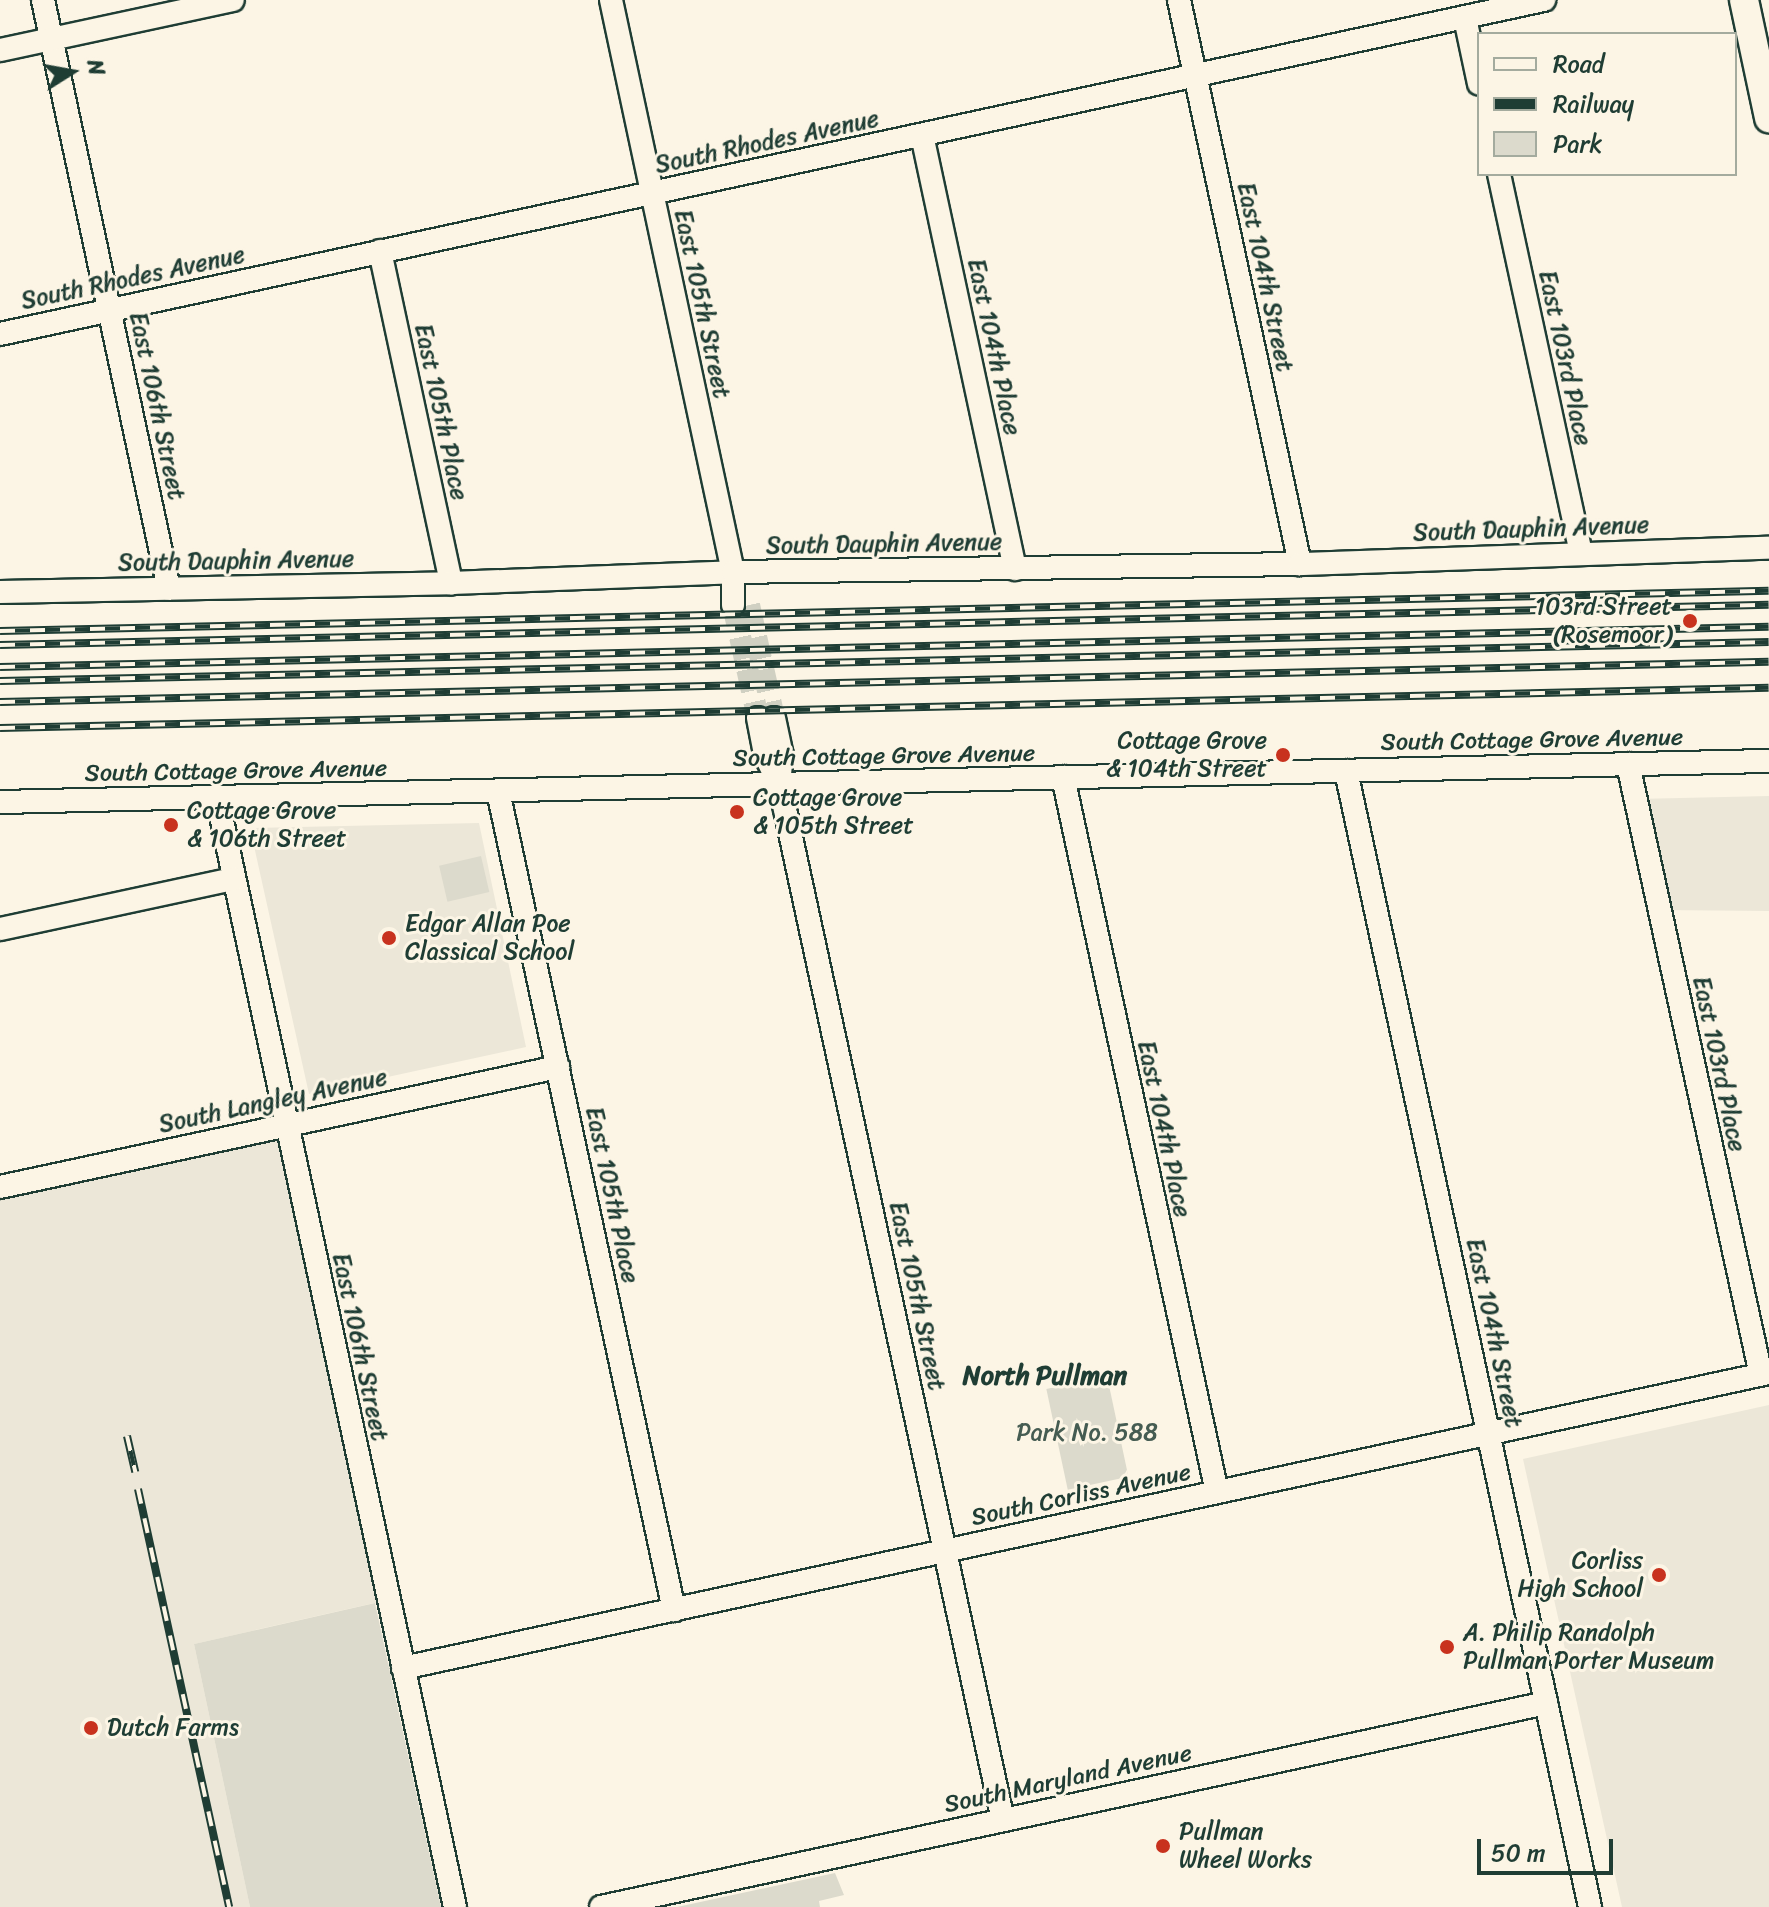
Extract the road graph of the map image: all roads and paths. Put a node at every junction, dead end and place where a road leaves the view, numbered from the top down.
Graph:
1 (43, 0) edge
2 (233, 0) edge
3 (611, 0) edge
4 (1179, 0) edge
5 (1544, 0) edge
6 (1744, 0) edge
7 (1465, 18) junction
8 (51, 39) junction
9 (0, 50) edge
10 (1477, 75) edge
11 (1195, 77) junction
12 (1769, 118) edge
13 (922, 135) junction
14 (1499, 176) edge
15 (652, 193) junction
16 (380, 251) junction
17 (109, 310) junction
18 (0, 334) edge
19 (1769, 548) edge
20 (1581, 553) junction
21 (1300, 564) junction
22 (1015, 569) junction
23 (733, 572) junction
24 (451, 583) junction
25 (169, 589) junction
26 (0, 592) edge
27 (741, 605) tunnel mouth
28 (766, 718) tunnel mouth
29 (1769, 761) edge
30 (1628, 764) junction
31 (1346, 771) junction
32 (1063, 777) junction
33 (779, 784) junction
34 (498, 791) junction
35 (217, 797) junction
36 (0, 802) edge
37 (234, 879) junction
38 (0, 929) edge
39 (558, 1067) junction
40 (286, 1124) junction
41 (0, 1187) edge
42 (1765, 1374) edge
43 (1489, 1432) junction
44 (1217, 1492) junction
45 (945, 1551) junction
46 (674, 1610) junction
47 (403, 1668) junction
48 (1546, 1703) junction
49 (1003, 1820) junction
50 (455, 1907) edge
51 (601, 1907) edge
52 (1590, 1907) edge

1 - 8 street, East 106th Street
2 - 8 street
3 - 15 street, East 105th Street
4 - 11 street, East 104th Street
5 - 7 street, South Rhodes Avenue
6 - 12 main road
7 - 10 street
7 - 11 street, South Rhodes Avenue
8 - 9 street
8 - 17 street, East 106th Street
11 - 13 street, South Rhodes Avenue
11 - 21 street, East 104th Street
13 - 15 street, South Rhodes Avenue
13 - 22 street, East 104th Place
14 - 20 street, East 103rd Place
15 - 16 street, South Rhodes Avenue
15 - 23 street, East 105th Street
16 - 17 street, South Rhodes Avenue
16 - 24 street, East 105th Place
17 - 18 street, South Rhodes Avenue
17 - 25 street, East 106th Street
19 - 20 street, South Dauphin Avenue
20 - 21 street, South Dauphin Avenue
21 - 22 street, South Dauphin Avenue
22 - 23 street, South Dauphin Avenue
23 - 24 street, South Dauphin Avenue
23 - 27 street, East 105th Street
24 - 25 street, South Dauphin Avenue
25 - 26 street, South Dauphin Avenue
28 - 33 street, East 105th Street
29 - 30 street, South Cottage Grove Avenue
30 - 31 street, South Cottage Grove Avenue
30 - 42 street, East 103rd Place
31 - 32 street, South Cottage Grove Avenue
31 - 43 street, East 104th Street
32 - 33 street, South Cottage Grove Avenue
32 - 44 street, East 104th Place
33 - 34 street, South Cottage Grove Avenue
33 - 45 street, East 105th Street
34 - 35 street, South Cottage Grove Avenue
34 - 39 street, East 105th Place
35 - 36 street, South Cottage Grove Avenue
35 - 37 street, East 106th Street
37 - 38 street
37 - 40 street, East 106th Street
39 - 40 street, South Langley Avenue
39 - 46 street, East 105th Place
40 - 41 street, South Langley Avenue
40 - 47 street, East 106th Street
42 - 43 street, South Corliss Avenue
43 - 44 street, South Corliss Avenue
43 - 48 street, East 104th Street
44 - 45 street, South Corliss Avenue
45 - 46 street, South Corliss Avenue
45 - 49 street, East 105th Street
46 - 47 street, South Corliss Avenue
47 - 50 street, East 106th Street
48 - 49 street, South Maryland Avenue
48 - 52 street, East 104th Street
49 - 51 street, South Maryland Avenue

